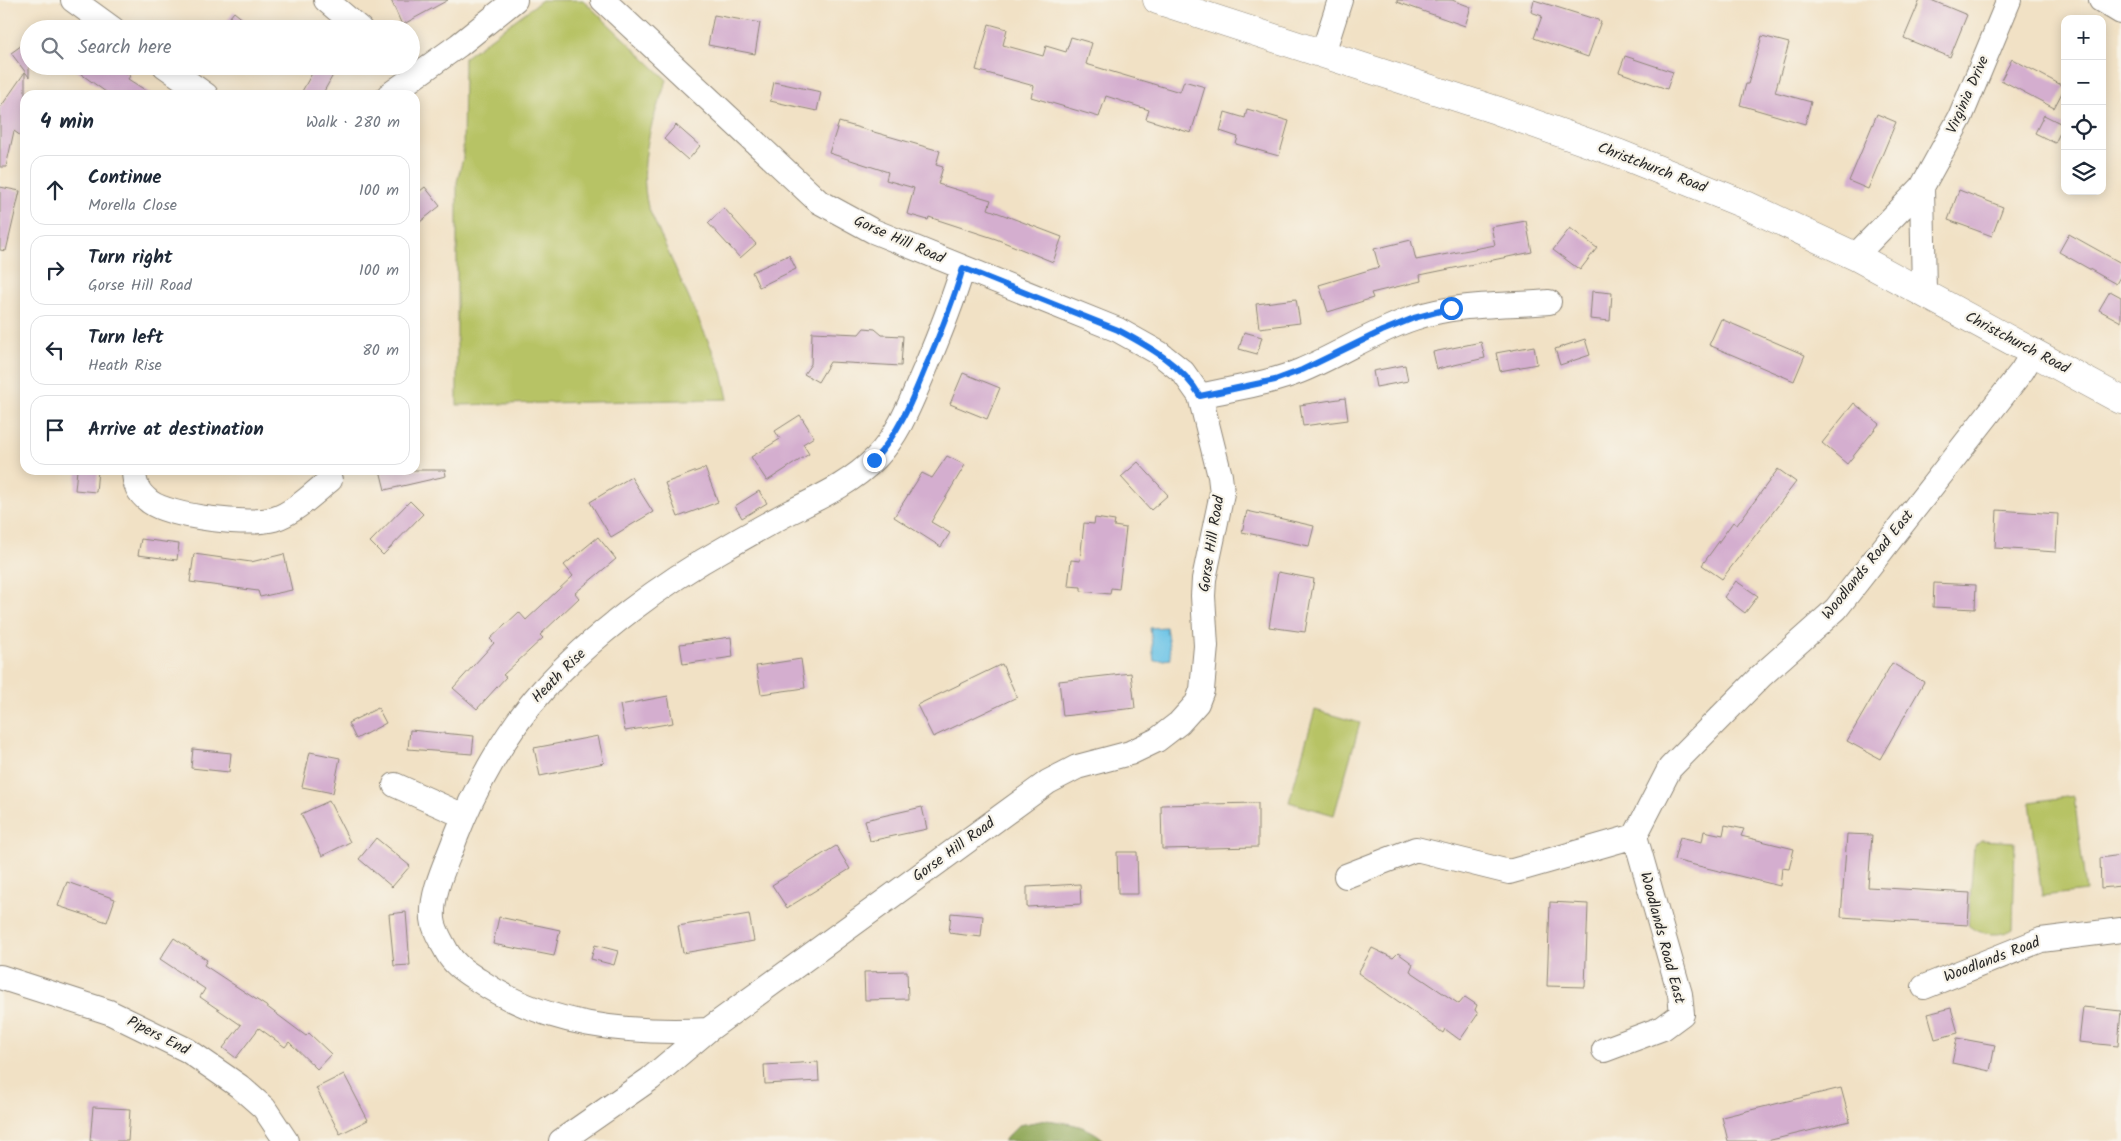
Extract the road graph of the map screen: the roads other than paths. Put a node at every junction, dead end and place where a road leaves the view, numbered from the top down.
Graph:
1 (73, 0) edge
2 (326, 0) edge
3 (515, 0) edge
4 (603, 0) edge
5 (1157, 0) edge
6 (1340, 0) edge
7 (2009, 0) edge
8 (2101, 0) edge
9 (2121, 12) edge
10 (101, 20) edge
11 (349, 20) edge
12 (1323, 53) junction
13 (420, 73) edge
14 (178, 75) edge
15 (417, 75) edge
16 (199, 90) edge
17 (396, 90) edge
18 (1922, 187) junction
19 (1855, 256) junction
20 (963, 268) junction
21 (1924, 293) junction
22 (1549, 302) dead end
23 (2034, 351) junction
24 (1200, 396) junction
25 (2121, 400) edge
26 (134, 475) edge
27 (330, 480) dead end
28 (395, 785) dead end
29 (464, 816) junction
30 (1635, 836) junction
31 (1346, 876) dead end
32 (2121, 930) edge
33 (0, 976) edge
34 (1924, 987) dead end
35 (708, 1030) junction
36 (1604, 1050) dead end
37 (286, 1141) edge
38 (561, 1141) edge

1 - 10 street
2 - 11 street
3 - 13 street
4 - 20 street, Gorse Hill Road
5 - 12 main road, Christchurch Road
6 - 12 street
7 - 18 street, Virginia Drive
8 - 9 street
12 - 19 main road, Christchurch Road
14 - 16 street
15 - 17 street
18 - 19 street, Virginia Drive
18 - 21 street, Virginia Drive
19 - 21 main road, Christchurch Road
20 - 24 street, Gorse Hill Road
20 - 29 street, Heath Rise
21 - 23 main road, Christchurch Road
22 - 24 street
23 - 25 main road, Christchurch Road
23 - 30 street, Woodlands Road East
24 - 35 street, Gorse Hill Road
26 - 27 street
28 - 29 street
29 - 35 street, Heath Rise
30 - 31 street
30 - 36 street, Woodlands Road East
32 - 34 street, Woodlands Road
33 - 37 street, Pipers End
35 - 38 street, Gorse Hill Road

